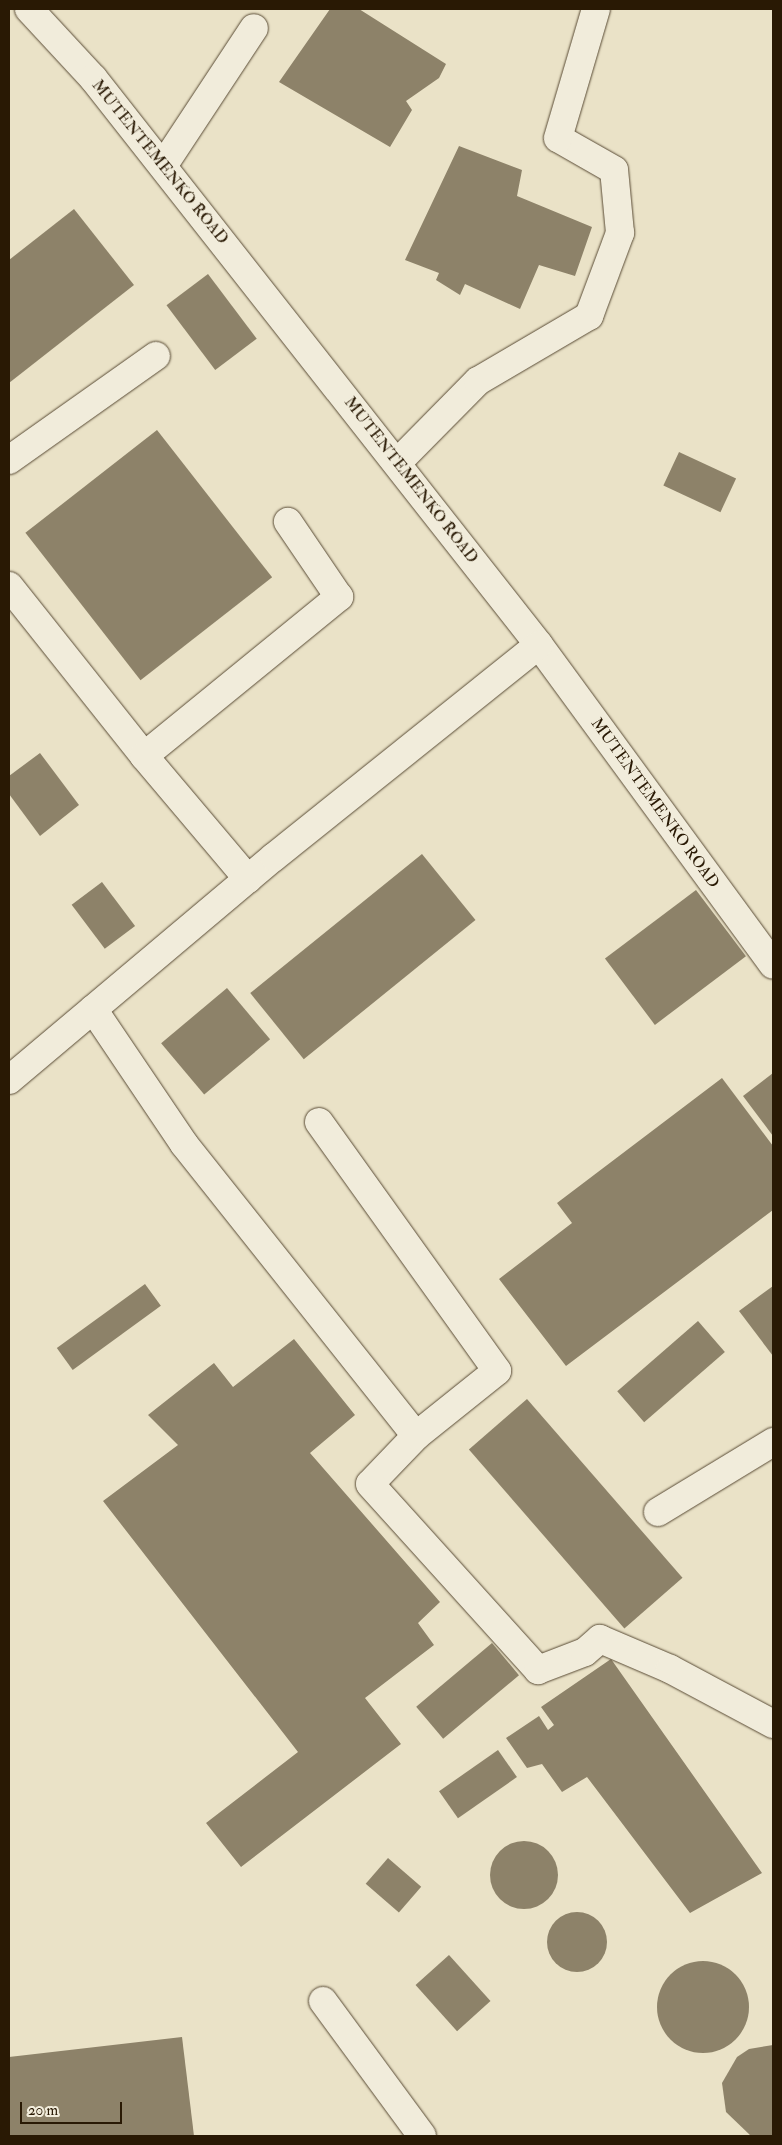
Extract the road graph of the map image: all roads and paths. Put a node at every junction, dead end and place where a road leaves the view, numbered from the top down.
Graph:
1 (29, 9) edge
2 (596, 9) edge
3 (254, 28) dead end
4 (163, 166) junction
5 (156, 356) dead end
6 (9, 460) edge
7 (398, 463) junction
8 (288, 522) dead end
9 (9, 586) edge
10 (539, 645) junction
11 (144, 756) junction
12 (248, 879) junction
13 (773, 965) edge
14 (93, 1009) junction
15 (9, 1080) edge
16 (319, 1122) dead end
17 (416, 1436) junction
18 (773, 1442) edge
19 (658, 1512) dead end
20 (773, 1724) edge
21 (323, 2001) dead end
22 (422, 2136) edge

1 - 4 street, MUTENTEMENKO ROAD
2 - 7 street
3 - 4 street
4 - 7 street, MUTENTEMENKO ROAD
5 - 6 street
7 - 10 street, MUTENTEMENKO ROAD
8 - 11 street
9 - 11 street
10 - 12 street
10 - 13 street, MUTENTEMENKO ROAD
11 - 12 street
12 - 14 street
14 - 15 street
14 - 17 street
16 - 17 street
17 - 20 street
18 - 19 street
21 - 22 street

